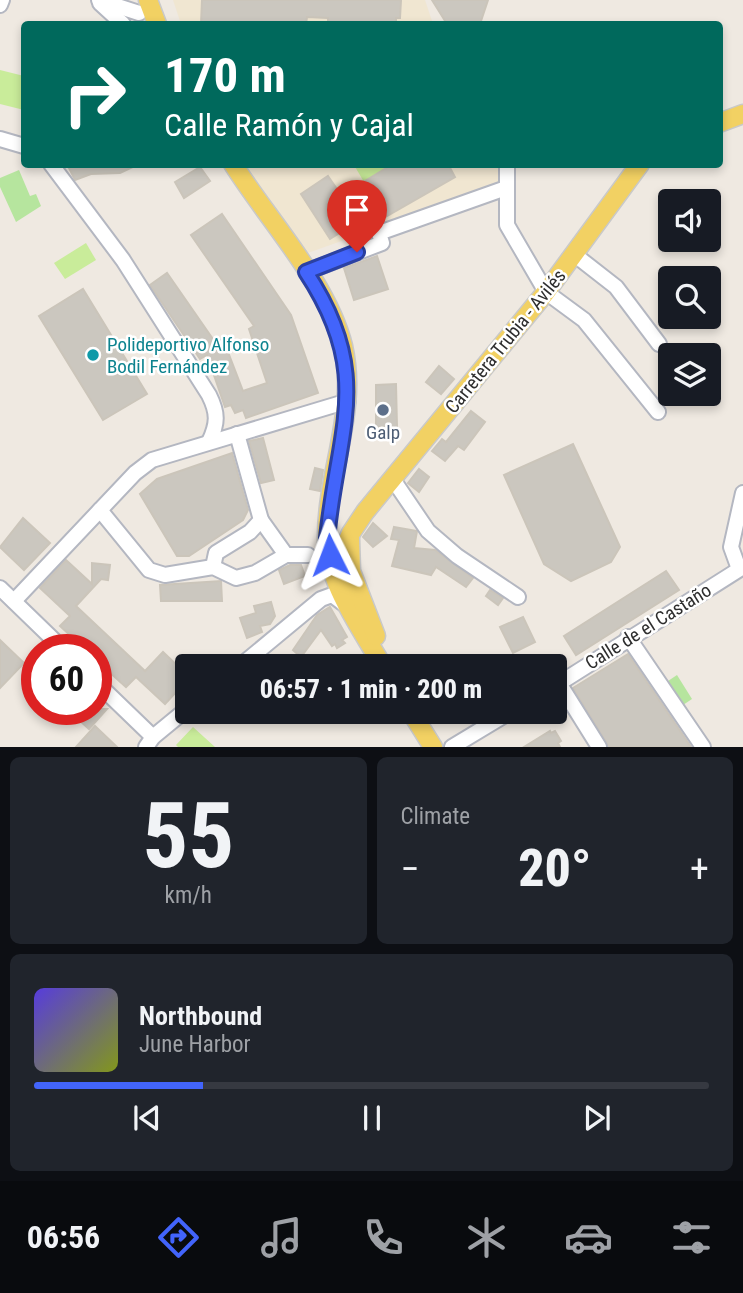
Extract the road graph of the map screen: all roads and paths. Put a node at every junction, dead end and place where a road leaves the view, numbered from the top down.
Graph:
1 (2, 0) edge
2 (98, 0) edge
3 (0, 5) edge
4 (142, 11) edge
5 (120, 21) edge
6 (743, 114) edge
7 (723, 122) edge
8 (0, 139) edge
9 (21, 145) edge
10 (54, 168) edge
11 (236, 168) edge
12 (507, 168) edge
13 (637, 168) edge
14 (506, 188) junction
15 (575, 255) junction
16 (306, 272) junction
17 (546, 292) junction
18 (658, 343) edge
19 (348, 401) junction
20 (658, 412) dead end
21 (237, 434) junction
22 (209, 442) junction
23 (392, 478) junction
24 (333, 491) junction
25 (743, 493) edge
26 (100, 510) junction
27 (365, 512) junction
28 (261, 520) junction
29 (328, 523) junction
30 (351, 533) junction
31 (286, 555) junction
32 (308, 555) dead end
33 (213, 566) junction
34 (741, 568) edge
35 (334, 572) junction
36 (0, 588) edge
37 (518, 597) dead end
38 (321, 599) junction
39 (14, 601) junction
40 (350, 608) junction
41 (48, 634) edge
42 (628, 637) junction
43 (255, 654) edge
44 (377, 654) edge
45 (380, 654) edge
46 (567, 677) edge
47 (567, 699) edge
48 (112, 700) edge
49 (175, 719) edge
50 (419, 724) edge
51 (490, 724) edge
52 (149, 742) edge
53 (433, 747) edge
54 (452, 747) edge
55 (599, 747) edge
56 (703, 747) edge

1 - 3 street
2 - 4 street
2 - 5 street
6 - 7 main road
8 - 9 street
10 - 22 street
11 - 16 main road
12 - 14 street
13 - 15 main road, Carretera Trubia - Avilés
14 - 16 street
14 - 17 street
15 - 17 main road, Carretera Trubia - Avilés
15 - 18 street
16 - 19 main road
17 - 20 street
17 - 23 main road, Carretera Trubia - Avilés
19 - 21 street
19 - 24 main road
21 - 22 street
21 - 28 street
22 - 26 street
23 - 27 main road, Carretera Trubia - Avilés
23 - 37 street
24 - 27 main road
24 - 29 main road
25 - 34 street
26 - 33 street
26 - 39 street
27 - 30 main road, Carretera Trubia - Avilés
28 - 31 street
28 - 33 street
29 - 30 main road
29 - 35 main road
30 - 35 main road, Carretera Trubia - Avilés
30 - 45 main road
31 - 32 street
31 - 33 street
34 - 42 street, Calle de el Castaño
35 - 38 street
35 - 40 main road
36 - 39 street
38 - 40 street
38 - 43 street
39 - 41 street
40 - 44 main road
42 - 46 street, Calle de el Castaño
42 - 56 street
47 - 55 street
48 - 52 street
49 - 52 street
50 - 53 main road
51 - 54 street

